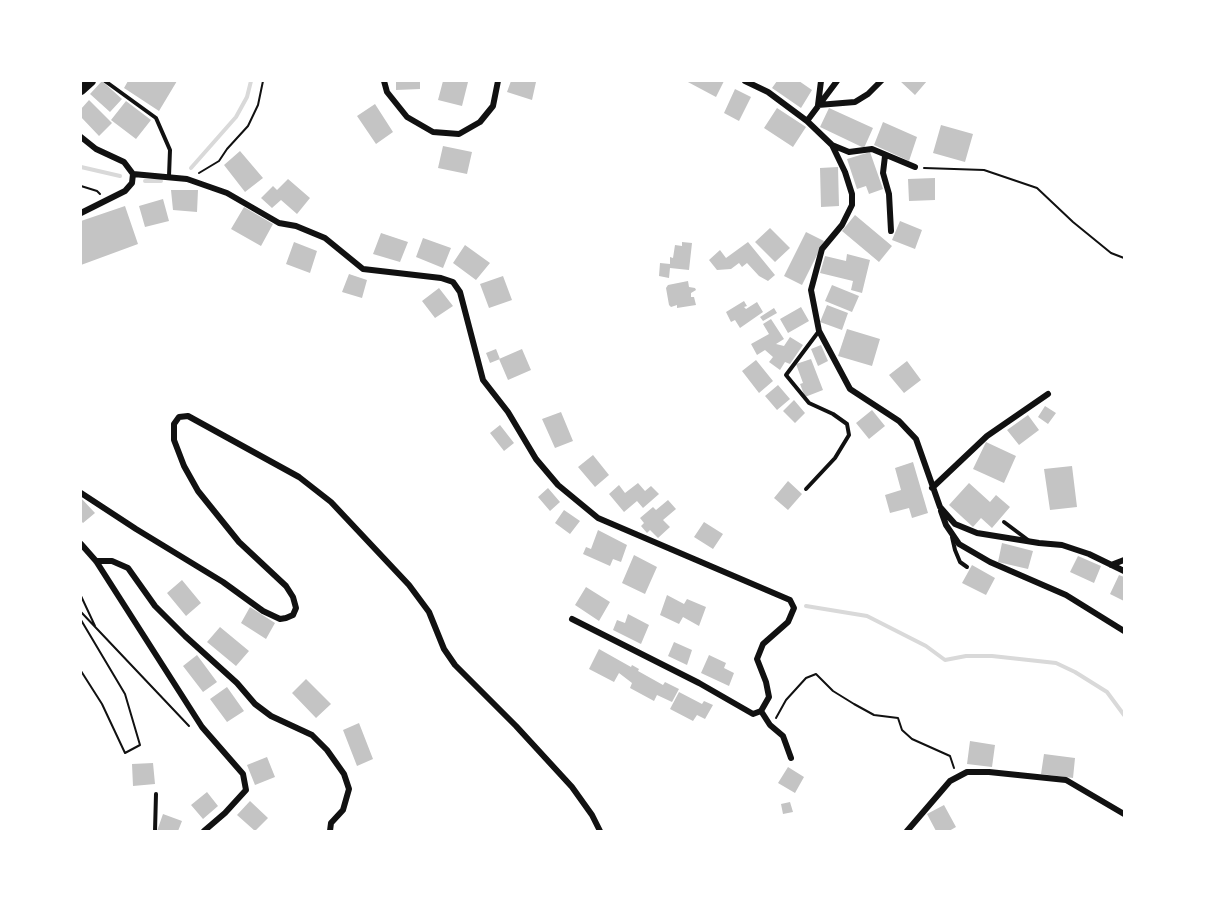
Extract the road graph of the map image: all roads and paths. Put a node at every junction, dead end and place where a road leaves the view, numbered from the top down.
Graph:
1 (105, 81) edge
2 (263, 81) edge
3 (384, 81) edge
4 (498, 81) edge
5 (745, 81) edge
6 (821, 81) edge
7 (837, 81) edge
8 (881, 81) edge
9 (818, 105) junction
10 (807, 121) junction
11 (81, 137) edge
12 (832, 145) junction
13 (885, 156) junction
14 (915, 167) joint
15 (133, 174) junction
16 (169, 176) junction
17 (187, 178) junction
18 (81, 186) edge
19 (105, 202) junction
20 (81, 213) edge
21 (891, 231) dead end
22 (1124, 258) edge
23 (819, 331) junction
24 (1048, 394) dead end
25 (932, 488) junction
26 (806, 489) dead end
27 (81, 494) edge
28 (940, 507) junction
29 (1004, 522) dead end
30 (952, 533) junction
31 (1031, 542) junction
32 (81, 544) edge
33 (1124, 560) edge
34 (96, 561) junction
35 (1111, 565) junction
36 (967, 567) dead end
37 (1124, 571) edge
38 (81, 596) edge
39 (81, 612) edge
40 (572, 619) dead end
41 (81, 620) edge
42 (96, 628) junction
43 (1124, 631) edge
44 (81, 671) edge
45 (761, 711) junction
46 (770, 725) junction
47 (202, 727) junction
48 (791, 758) dead end
49 (958, 777) junction
50 (156, 794) dead end
51 (1124, 814) edge
52 (155, 831) edge
53 (204, 831) edge
54 (330, 831) edge
55 (600, 831) edge
56 (907, 831) edge

1 - 16 lane
2 - 17 path
3 - 4 street
5 - 10 street
6 - 9 street
7 - 9 street
8 - 9 street
9 - 10 street
10 - 12 street
11 - 15 street
12 - 13 street
12 - 23 street
13 - 14 street
13 - 21 street
14 - 22 path
15 - 16 street
15 - 19 street
16 - 17 street
17 - 45 street
18 - 19 path
19 - 20 street
23 - 25 street
23 - 26 lane
24 - 25 street
25 - 28 street
27 - 55 street
28 - 30 street
28 - 31 street
29 - 31 lane
30 - 36 lane
30 - 43 street
31 - 35 street
32 - 34 street
33 - 35 street
34 - 47 street
34 - 54 street
35 - 37 street
38 - 42 path
39 - 42 path
40 - 45 street
41 - 44 path
42 - 47 path
45 - 46 street
46 - 48 street
46 - 49 path
47 - 53 street
49 - 51 street
49 - 56 street
50 - 52 lane

